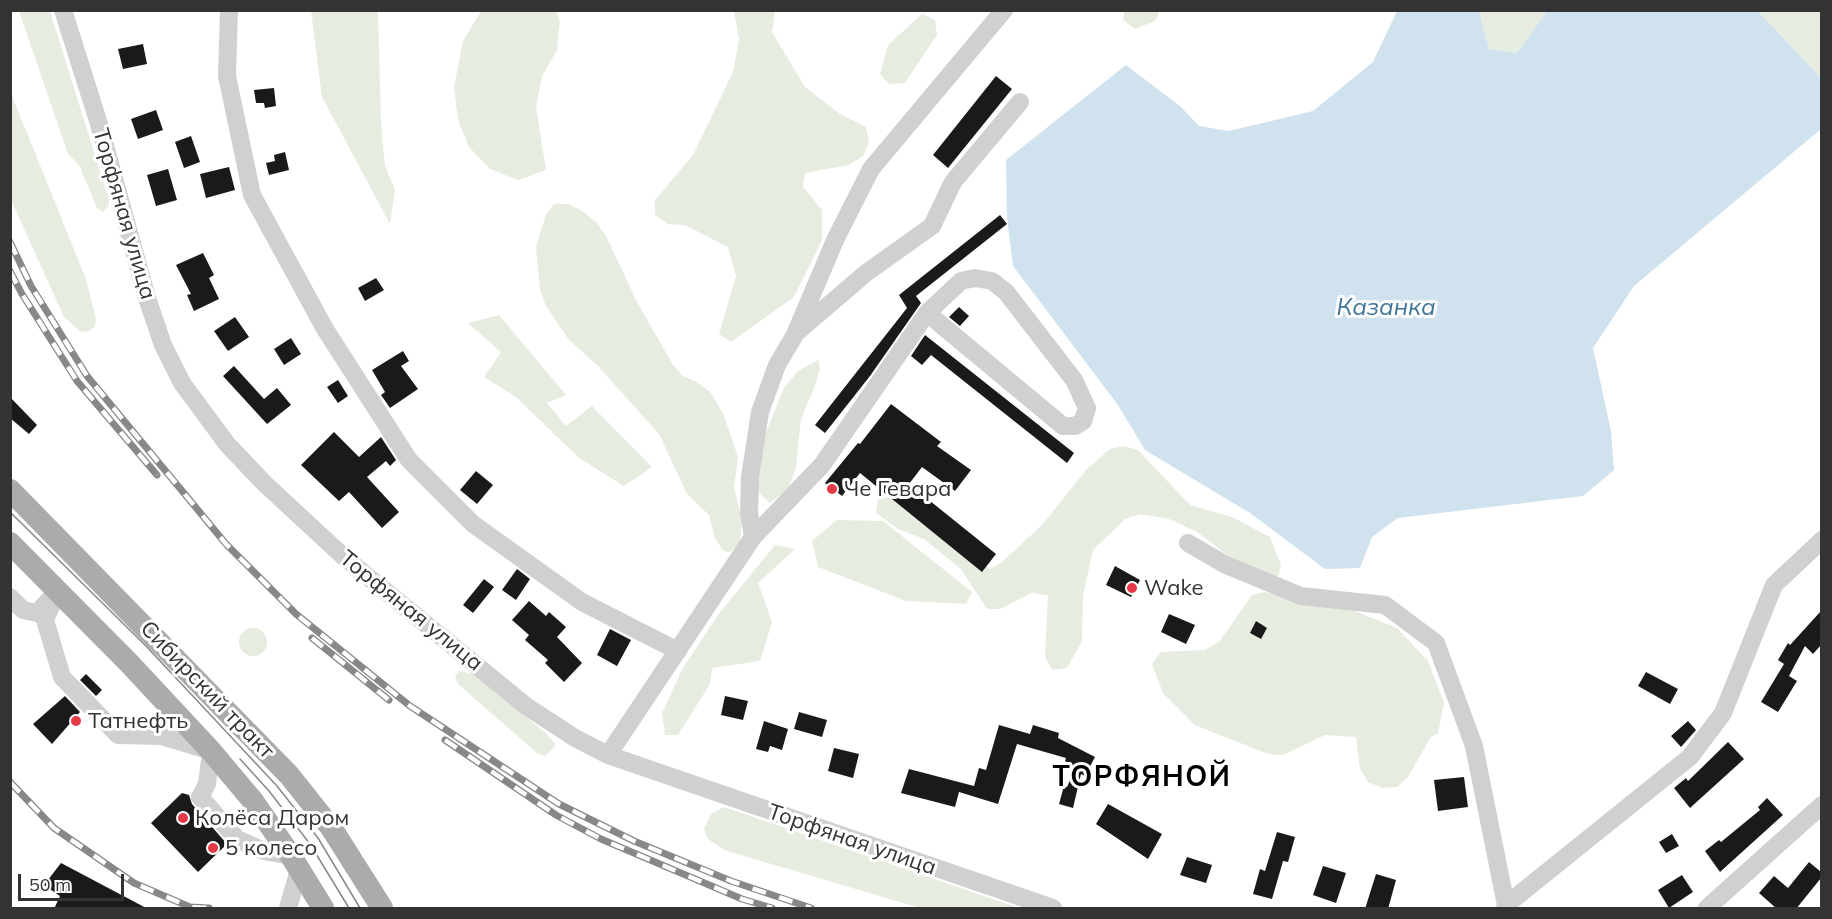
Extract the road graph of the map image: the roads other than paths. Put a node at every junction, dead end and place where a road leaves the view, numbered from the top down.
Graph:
1 (63, 10) edge
2 (229, 10) edge
3 (1004, 10) edge
4 (1020, 102) dead end
5 (927, 313) junction
6 (796, 333) junction
7 (10, 490) edge
8 (753, 537) junction
9 (1821, 540) edge
10 (10, 543) edge
11 (1188, 543) dead end
12 (58, 590) junction
13 (10, 597) edge
14 (678, 651) junction
15 (211, 751) junction
16 (608, 755) junction
17 (1819, 812) edge
18 (295, 863) junction
19 (1505, 907) edge
20 (288, 909) edge
21 (323, 909) edge
22 (382, 909) edge
23 (1053, 909) edge
24 (1707, 909) edge

1 - 16 street, Торфяная улица
2 - 14 street
3 - 6 street
4 - 6 street
5 - 5 street
5 - 8 street
6 - 8 street
7 - 22 main road, Сибирский тракт
8 - 14 street
9 - 19 street
10 - 12 main road, Сибирский тракт
11 - 19 street
12 - 13 street
12 - 15 main road, Сибирский тракт
12 - 15 street
14 - 16 street
15 - 18 main road, Сибирский тракт
15 - 18 street
16 - 23 street, Торфяная улица
17 - 24 street
18 - 20 street
18 - 21 main road, Сибирский тракт

